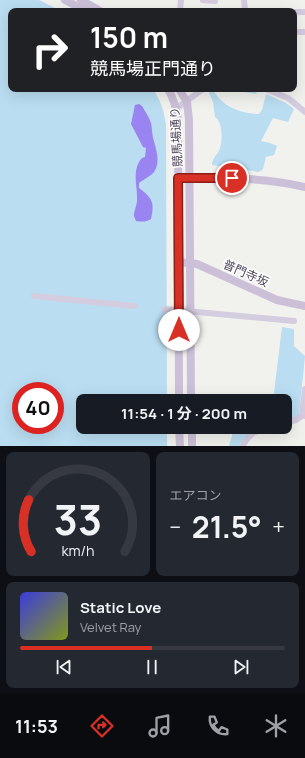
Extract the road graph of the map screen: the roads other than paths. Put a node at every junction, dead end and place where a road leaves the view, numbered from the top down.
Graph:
1 (65, 0) edge
2 (81, 0) edge
3 (203, 0) edge
4 (215, 0) edge
5 (80, 8) edge
6 (95, 8) edge
7 (170, 92) edge
8 (181, 92) edge
9 (197, 92) edge
10 (273, 92) edge
11 (187, 102) junction
12 (176, 108) junction
13 (305, 112) edge
14 (178, 178) junction
15 (190, 178) junction
16 (305, 187) edge
17 (178, 262) junction
18 (190, 263) junction
19 (34, 296) dead end
20 (134, 306) dead end
21 (305, 306) edge
22 (165, 309) dead end
23 (294, 321) dead end
24 (305, 389) edge
25 (179, 394) edge
26 (191, 394) edge
27 (303, 416) edge
28 (292, 421) edge
29 (180, 434) edge
30 (192, 434) edge
31 (251, 434) edge
32 (180, 446) edge
33 (192, 446) edge
34 (244, 446) edge

1 - 5 street
2 - 6 street
3 - 4 street
7 - 12 street, 競馬場通り
8 - 11 street, 競馬場通り
9 - 11 street
10 - 13 street
11 - 12 street
11 - 15 street, 競馬場通り
12 - 14 street, 競馬場通り
14 - 15 street
14 - 17 street, 競馬場通り
15 - 16 street
15 - 18 street, 競馬場通り
17 - 18 street, 普門寺坂
17 - 25 street, 競馬場通り
18 - 21 street, 普門寺坂
18 - 26 street, 競馬場通り
19 - 20 street
22 - 23 street, bridge
24 - 27 street
27 - 28 street
29 - 32 street
30 - 33 street
31 - 34 street

